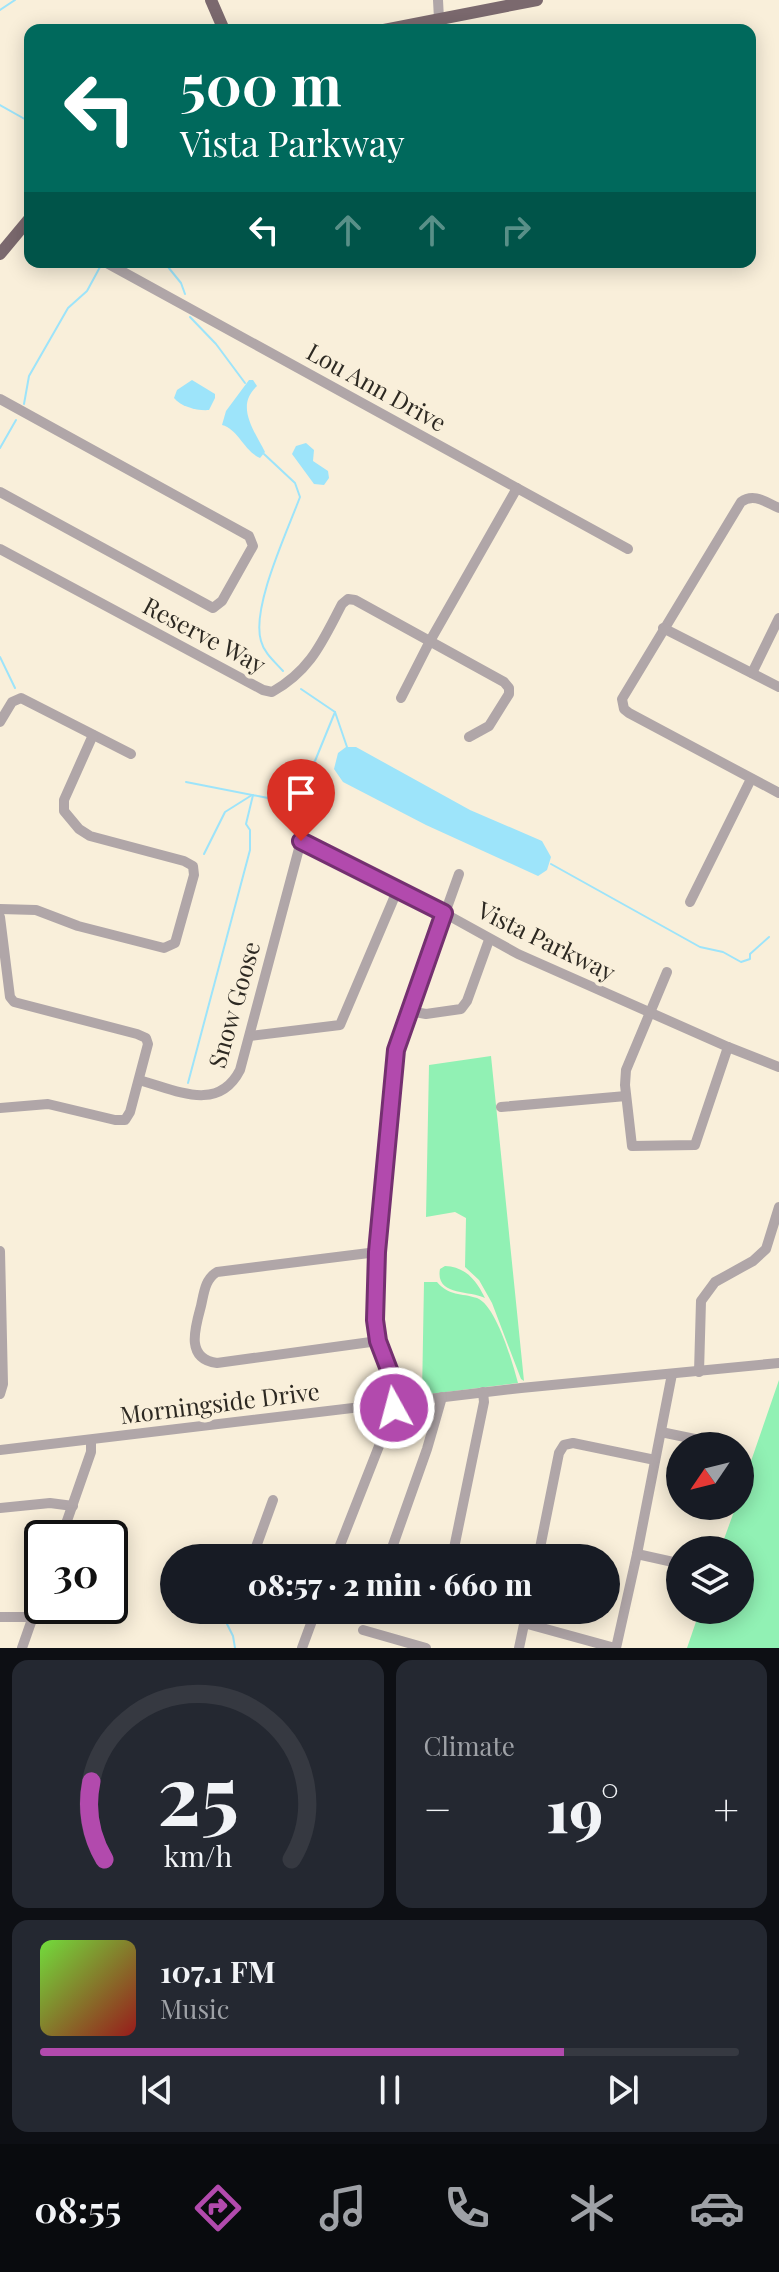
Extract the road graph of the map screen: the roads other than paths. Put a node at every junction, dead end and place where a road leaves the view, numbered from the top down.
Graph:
1 (211, 0) edge
2 (438, 0) edge
3 (537, 0) edge
4 (439, 19) junction
5 (221, 24) edge
6 (414, 24) edge
7 (24, 226) edge
8 (0, 254) edge
9 (116, 268) edge
10 (0, 399) edge
11 (517, 488) junction
12 (0, 492) edge
13 (779, 508) edge
14 (0, 549) edge
15 (628, 549) dead end
16 (779, 618) edge
17 (663, 628) junction
18 (430, 641) junction
19 (752, 673) junction
20 (779, 687) edge
21 (401, 698) dead end
22 (0, 722) edge
23 (93, 735) junction
24 (469, 737) dead end
25 (131, 754) dead end
26 (751, 779) junction
27 (779, 793) edge
28 (301, 841) joint
29 (700, 852) dead end
30 (711, 859) junction
31 (459, 874) dead end
32 (397, 891) junction
33 (690, 902) dead end
34 (0, 909) edge
35 (444, 913) junction
36 (0, 917) edge
37 (489, 940) junction
38 (667, 972) dead end
39 (409, 1011) junction
40 (648, 1012) junction
41 (250, 1036) junction
42 (728, 1047) junction
43 (779, 1067) edge
44 (139, 1080) junction
45 (626, 1096) junction
46 (501, 1107) dead end
47 (0, 1108) edge
48 (779, 1207) edge
49 (0, 1251) edge
50 (377, 1252) junction
51 (0, 1305) edge
52 (378, 1341) junction
53 (779, 1363) edge
54 (699, 1372) junction
55 (672, 1374) junction
56 (483, 1392) junction
57 (1, 1394) edge
58 (442, 1397) junction
59 (395, 1402) junction
60 (661, 1432) junction
61 (666, 1433) edge
62 (91, 1441) junction
63 (0, 1450) edge
64 (655, 1460) junction
65 (273, 1500) dead end
66 (73, 1506) junction
67 (0, 1508) edge
68 (68, 1520) edge
69 (258, 1544) edge
70 (340, 1544) edge
71 (393, 1544) edge
72 (455, 1544) edge
73 (541, 1544) edge
74 (637, 1554) junction
75 (666, 1560) edge
76 (0, 1617) edge
77 (24, 1617) edge
78 (31, 1624) edge
79 (311, 1624) edge
80 (524, 1624) edge
81 (528, 1624) edge
82 (363, 1630) dead end
83 (22, 1648) edge
84 (302, 1648) edge
85 (426, 1648) edge
86 (519, 1648) edge
87 (615, 1648) edge

1 - 5 main road
2 - 4 street
3 - 4 main road
4 - 6 main road
7 - 8 main road
9 - 11 street, Lou Ann Drive
10 - 12 street
11 - 15 street, Lou Ann Drive
11 - 18 street
13 - 17 street
14 - 18 street, Reserve Way
16 - 19 street
17 - 19 street
17 - 26 street
18 - 21 street
18 - 24 street, Reserve Way
19 - 20 street
22 - 23 street
23 - 25 street
23 - 34 street
26 - 27 street
26 - 30 street
28 - 32 street, Vista Parkway
28 - 41 street, Snow Goose
29 - 30 street
30 - 33 street
31 - 35 street
32 - 35 street, Vista Parkway
32 - 41 street
35 - 37 street, Vista Parkway
35 - 39 street
36 - 44 street
37 - 39 street
37 - 40 street, Vista Parkway
38 - 40 street
39 - 50 street
40 - 42 street, Vista Parkway
40 - 45 street
41 - 44 street, Snow Goose
42 - 43 street, Vista Parkway
42 - 45 street
44 - 47 street
45 - 46 street
48 - 54 street
49 - 51 street
50 - 52 street
50 - 52 street
51 - 57 street
52 - 59 street
53 - 54 street, Morningside Drive
54 - 55 street, Morningside Drive
55 - 56 street, Morningside Drive
55 - 60 street
56 - 58 street, Morningside Drive
56 - 72 street
58 - 59 street, Morningside Drive
58 - 71 street
59 - 62 street, Morningside Drive
59 - 70 street
60 - 61 street
60 - 64 street
62 - 63 street, Morningside Drive
62 - 66 street
64 - 73 street
64 - 74 street
65 - 69 street
66 - 67 street
66 - 68 street
74 - 75 street
74 - 87 street
76 - 77 street
78 - 83 street
79 - 84 street
80 - 86 street
81 - 87 street
82 - 85 street

